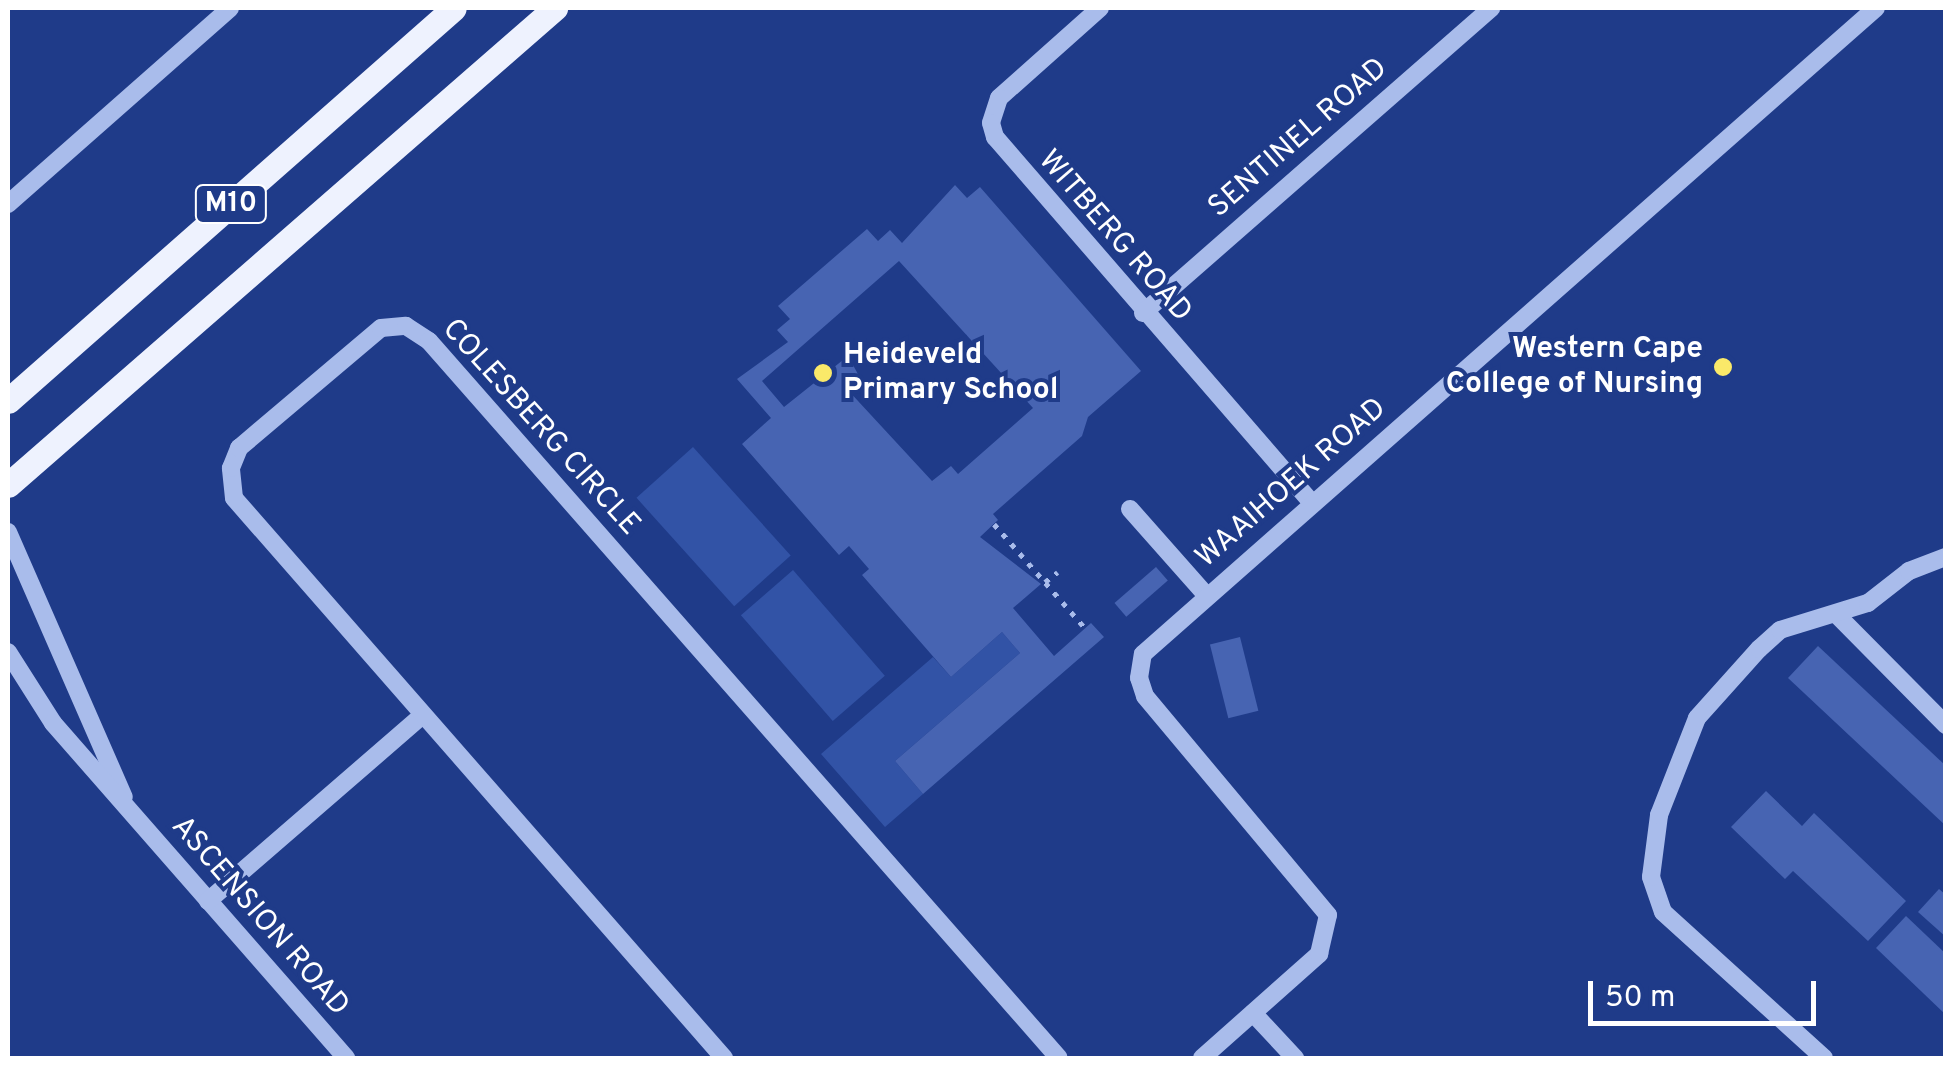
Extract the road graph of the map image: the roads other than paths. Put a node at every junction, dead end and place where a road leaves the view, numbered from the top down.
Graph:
1 (230, 8) edge
2 (454, 8) edge
3 (555, 8) edge
4 (1100, 8) edge
5 (1490, 8) edge
6 (1876, 8) edge
7 (8, 204) edge
8 (1144, 312) junction
9 (8, 401) edge
10 (8, 485) edge
11 (1312, 503) junction
12 (1130, 508) dead end
13 (8, 532) edge
14 (1942, 562) edge
15 (1206, 595) junction
16 (1837, 615) junction
17 (8, 652) edge
18 (424, 715) junction
19 (1946, 725) edge
20 (130, 811) junction
21 (208, 901) junction
22 (1253, 1013) junction
23 (346, 1058) edge
24 (724, 1058) edge
25 (1058, 1058) edge
26 (1202, 1058) edge
27 (1294, 1058) edge
28 (1824, 1058) edge

1 - 7 street
2 - 9 main road, M10
3 - 10 main road, M10
4 - 8 street, WITBERG ROAD
5 - 8 street, SENTINEL ROAD
6 - 11 street, WAAIHOEK ROAD
8 - 11 street, WITBERG ROAD
11 - 15 street, WAAIHOEK ROAD
12 - 15 street
13 - 20 street, ASCENSION ROAD
14 - 16 street
15 - 22 street, WAAIHOEK ROAD
16 - 19 street
16 - 28 street
17 - 20 street, ASCENSION ROAD
18 - 21 street
18 - 24 street, COLESBERG CIRCLE
18 - 25 street, COLESBERG CIRCLE
20 - 21 street, ASCENSION ROAD
21 - 23 street, ASCENSION ROAD
22 - 26 street, WAAIHOEK ROAD
22 - 27 street

